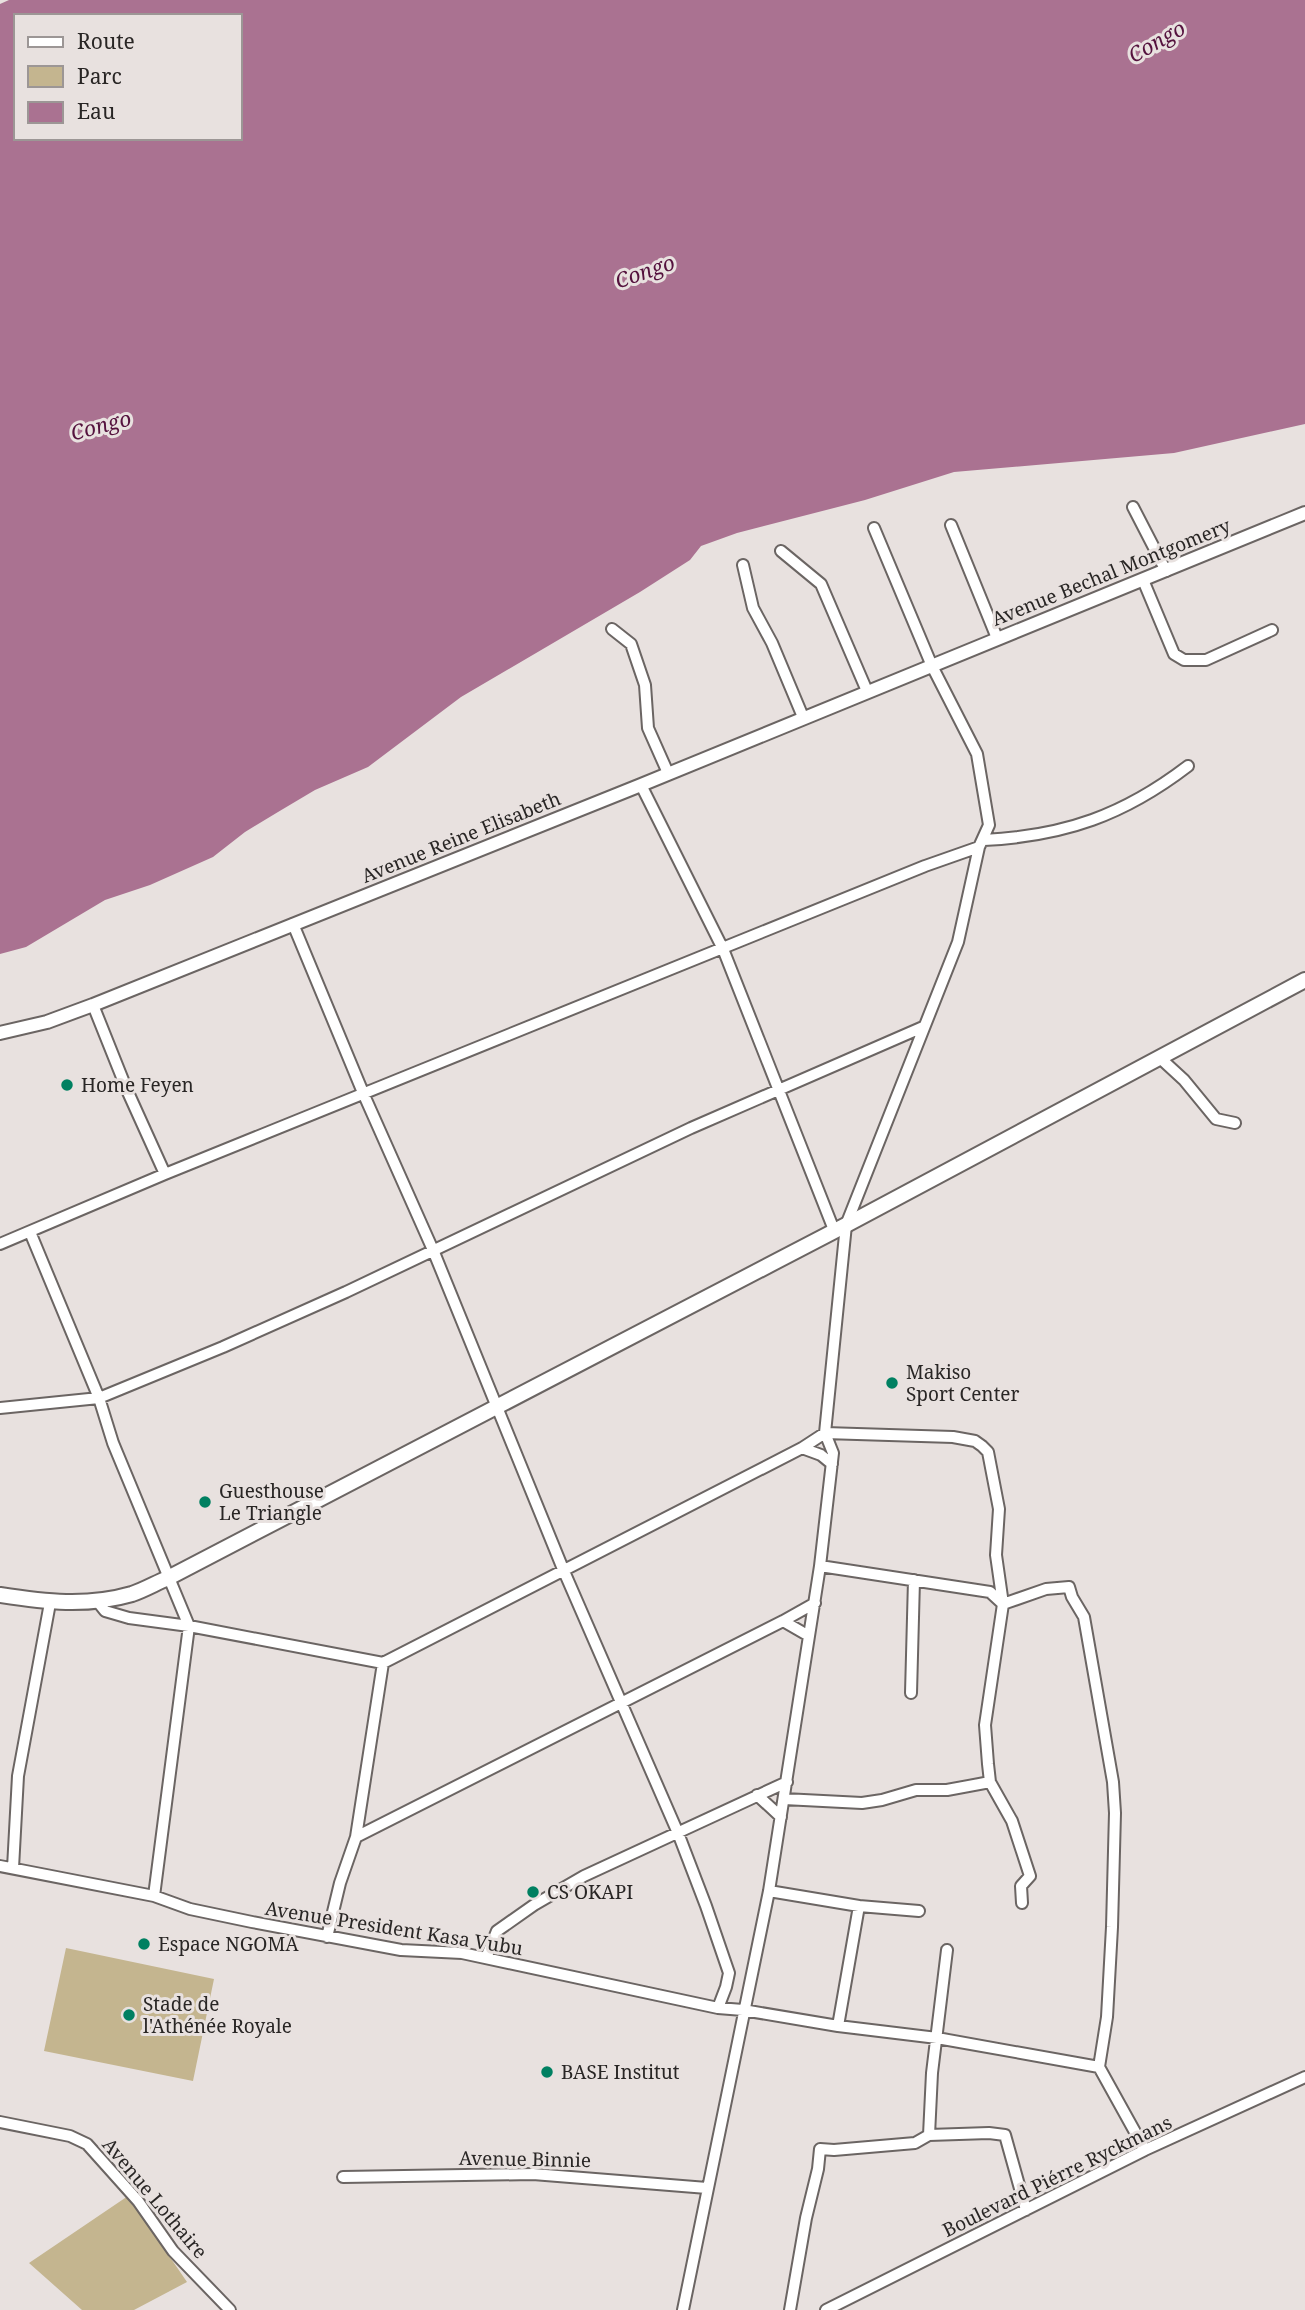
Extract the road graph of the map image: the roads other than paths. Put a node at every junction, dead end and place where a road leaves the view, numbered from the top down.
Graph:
1 (1133, 507) dead end
2 (1305, 513) edge
3 (951, 525) dead end
4 (874, 528) dead end
5 (781, 551) dead end
6 (743, 565) dead end
7 (1166, 571) junction
8 (1143, 580) junction
9 (612, 629) dead end
10 (1272, 630) dead end
11 (997, 638) junction
12 (932, 666) junction
13 (867, 691) junction
14 (803, 717) junction
15 (1188, 766) dead end
16 (668, 773) junction
17 (641, 785) junction
18 (982, 844) junction
19 (293, 924) junction
20 (723, 949) junction
21 (1305, 980) edge
22 (93, 1005) junction
23 (923, 1027) junction
24 (0, 1033) edge
25 (1159, 1057) junction
26 (778, 1089) junction
27 (364, 1095) junction
28 (1235, 1123) dead end
29 (165, 1174) junction
30 (840, 1227) junction
31 (30, 1232) junction
32 (0, 1244) edge
33 (433, 1250) junction
34 (99, 1398) junction
35 (496, 1406) junction
36 (0, 1408) edge
37 (825, 1433) junction
38 (802, 1448) junction
39 (832, 1464) junction
40 (820, 1566) junction
41 (563, 1569) junction
42 (168, 1578) junction
43 (914, 1580) junction
44 (0, 1595) edge
45 (97, 1601) junction
46 (50, 1603) junction
47 (815, 1603) junction
48 (1003, 1604) junction
49 (783, 1622) junction
50 (189, 1626) junction
51 (810, 1636) junction
52 (383, 1663) junction
53 (911, 1693) dead end
54 (621, 1704) junction
55 (787, 1782) junction
56 (990, 1782) junction
57 (757, 1795) junction
58 (784, 1799) junction
59 (781, 1817) junction
60 (678, 1833) junction
61 (356, 1837) junction
62 (0, 1866) edge
63 (13, 1868) junction
64 (769, 1891) junction
65 (154, 1896) junction
66 (1022, 1903) dead end
67 (859, 1906) junction
68 (919, 1911) dead end
69 (327, 1937) junction
70 (947, 1950) dead end
71 (486, 1958) junction
72 (718, 2008) junction
73 (743, 2010) junction
74 (838, 2026) junction
75 (937, 2038) junction
76 (1099, 2067) junction
77 (1305, 2077) edge
78 (0, 2122) edge
79 (929, 2135) junction
80 (1145, 2150) junction
81 (342, 2177) dead end
82 (707, 2188) junction
83 (1026, 2210) junction
84 (230, 2310) edge
85 (683, 2310) edge
86 (790, 2310) edge
87 (826, 2310) edge

1 - 7 street
2 - 7 street, Avenue Bechal Montgomery
3 - 11 street
4 - 12 street
5 - 13 street
6 - 14 street
7 - 8 street, Avenue Bechal Montgomery
8 - 10 street
8 - 11 street, Avenue Bechal Montgomery
9 - 16 street
11 - 12 street, Avenue Bechal Montgomery
12 - 13 street, Avenue Reine Elisabeth
12 - 18 street
13 - 14 street, Avenue Reine Elisabeth
14 - 16 street, Avenue Reine Elisabeth
15 - 18 street
16 - 17 street, Avenue Reine Elisabeth
17 - 19 street, Avenue Reine Elisabeth
17 - 20 street
18 - 20 street
18 - 23 street
19 - 22 street, Avenue Reine Elisabeth
19 - 27 street
20 - 26 street
20 - 27 street
21 - 25 main road
22 - 24 street, Avenue Reine Elisabeth
22 - 29 street
23 - 26 street
23 - 30 street
25 - 28 street
25 - 30 main road
26 - 30 street
26 - 33 street
27 - 29 street
27 - 33 street
29 - 31 street
30 - 35 main road
30 - 37 street
31 - 32 street
31 - 34 street
33 - 34 street
33 - 35 street
34 - 36 street
34 - 42 street
35 - 41 street
35 - 42 main road
37 - 38 street
37 - 39 street
37 - 48 street
38 - 39 street
38 - 41 street
39 - 40 street
40 - 43 street
40 - 47 street
41 - 52 street
41 - 54 street
42 - 45 main road
42 - 50 street
43 - 48 street
43 - 53 street
44 - 46 main road
45 - 46 main road
45 - 50 street
46 - 63 street
47 - 49 street
47 - 51 street
48 - 56 street
48 - 76 street
49 - 51 street
49 - 54 street
50 - 52 street
50 - 65 street
51 - 55 street
52 - 61 street
54 - 60 street
54 - 61 street
55 - 57 street
55 - 58 street
56 - 58 street
56 - 66 street
57 - 59 street
57 - 60 street
58 - 59 street
59 - 64 street
60 - 71 street
60 - 72 street
61 - 69 street
62 - 63 street, Avenue President Kasa Vubu
63 - 65 street, Avenue President Kasa Vubu
64 - 67 street
64 - 73 street
65 - 69 street, Avenue President Kasa Vubu
67 - 68 street
67 - 74 street
69 - 71 street, Avenue President Kasa Vubu
70 - 75 street
71 - 72 street, Avenue President Kasa Vubu
72 - 73 street, Avenue President Kasa Vubu
73 - 74 street, Avenue President Kasa Vubu
73 - 82 street
74 - 75 street, Avenue President Kasa Vubu
75 - 76 street, Avenue President Kasa Vubu
75 - 79 street
76 - 80 street
77 - 80 street, Boulevard Piérre Ryckmans
78 - 84 street, Avenue Lothaire
79 - 83 street
79 - 86 street
80 - 83 street, Boulevard Piérre Ryckmans
81 - 82 street, Avenue Binnie
82 - 85 street
83 - 87 street, Boulevard Piérre Ryckmans

